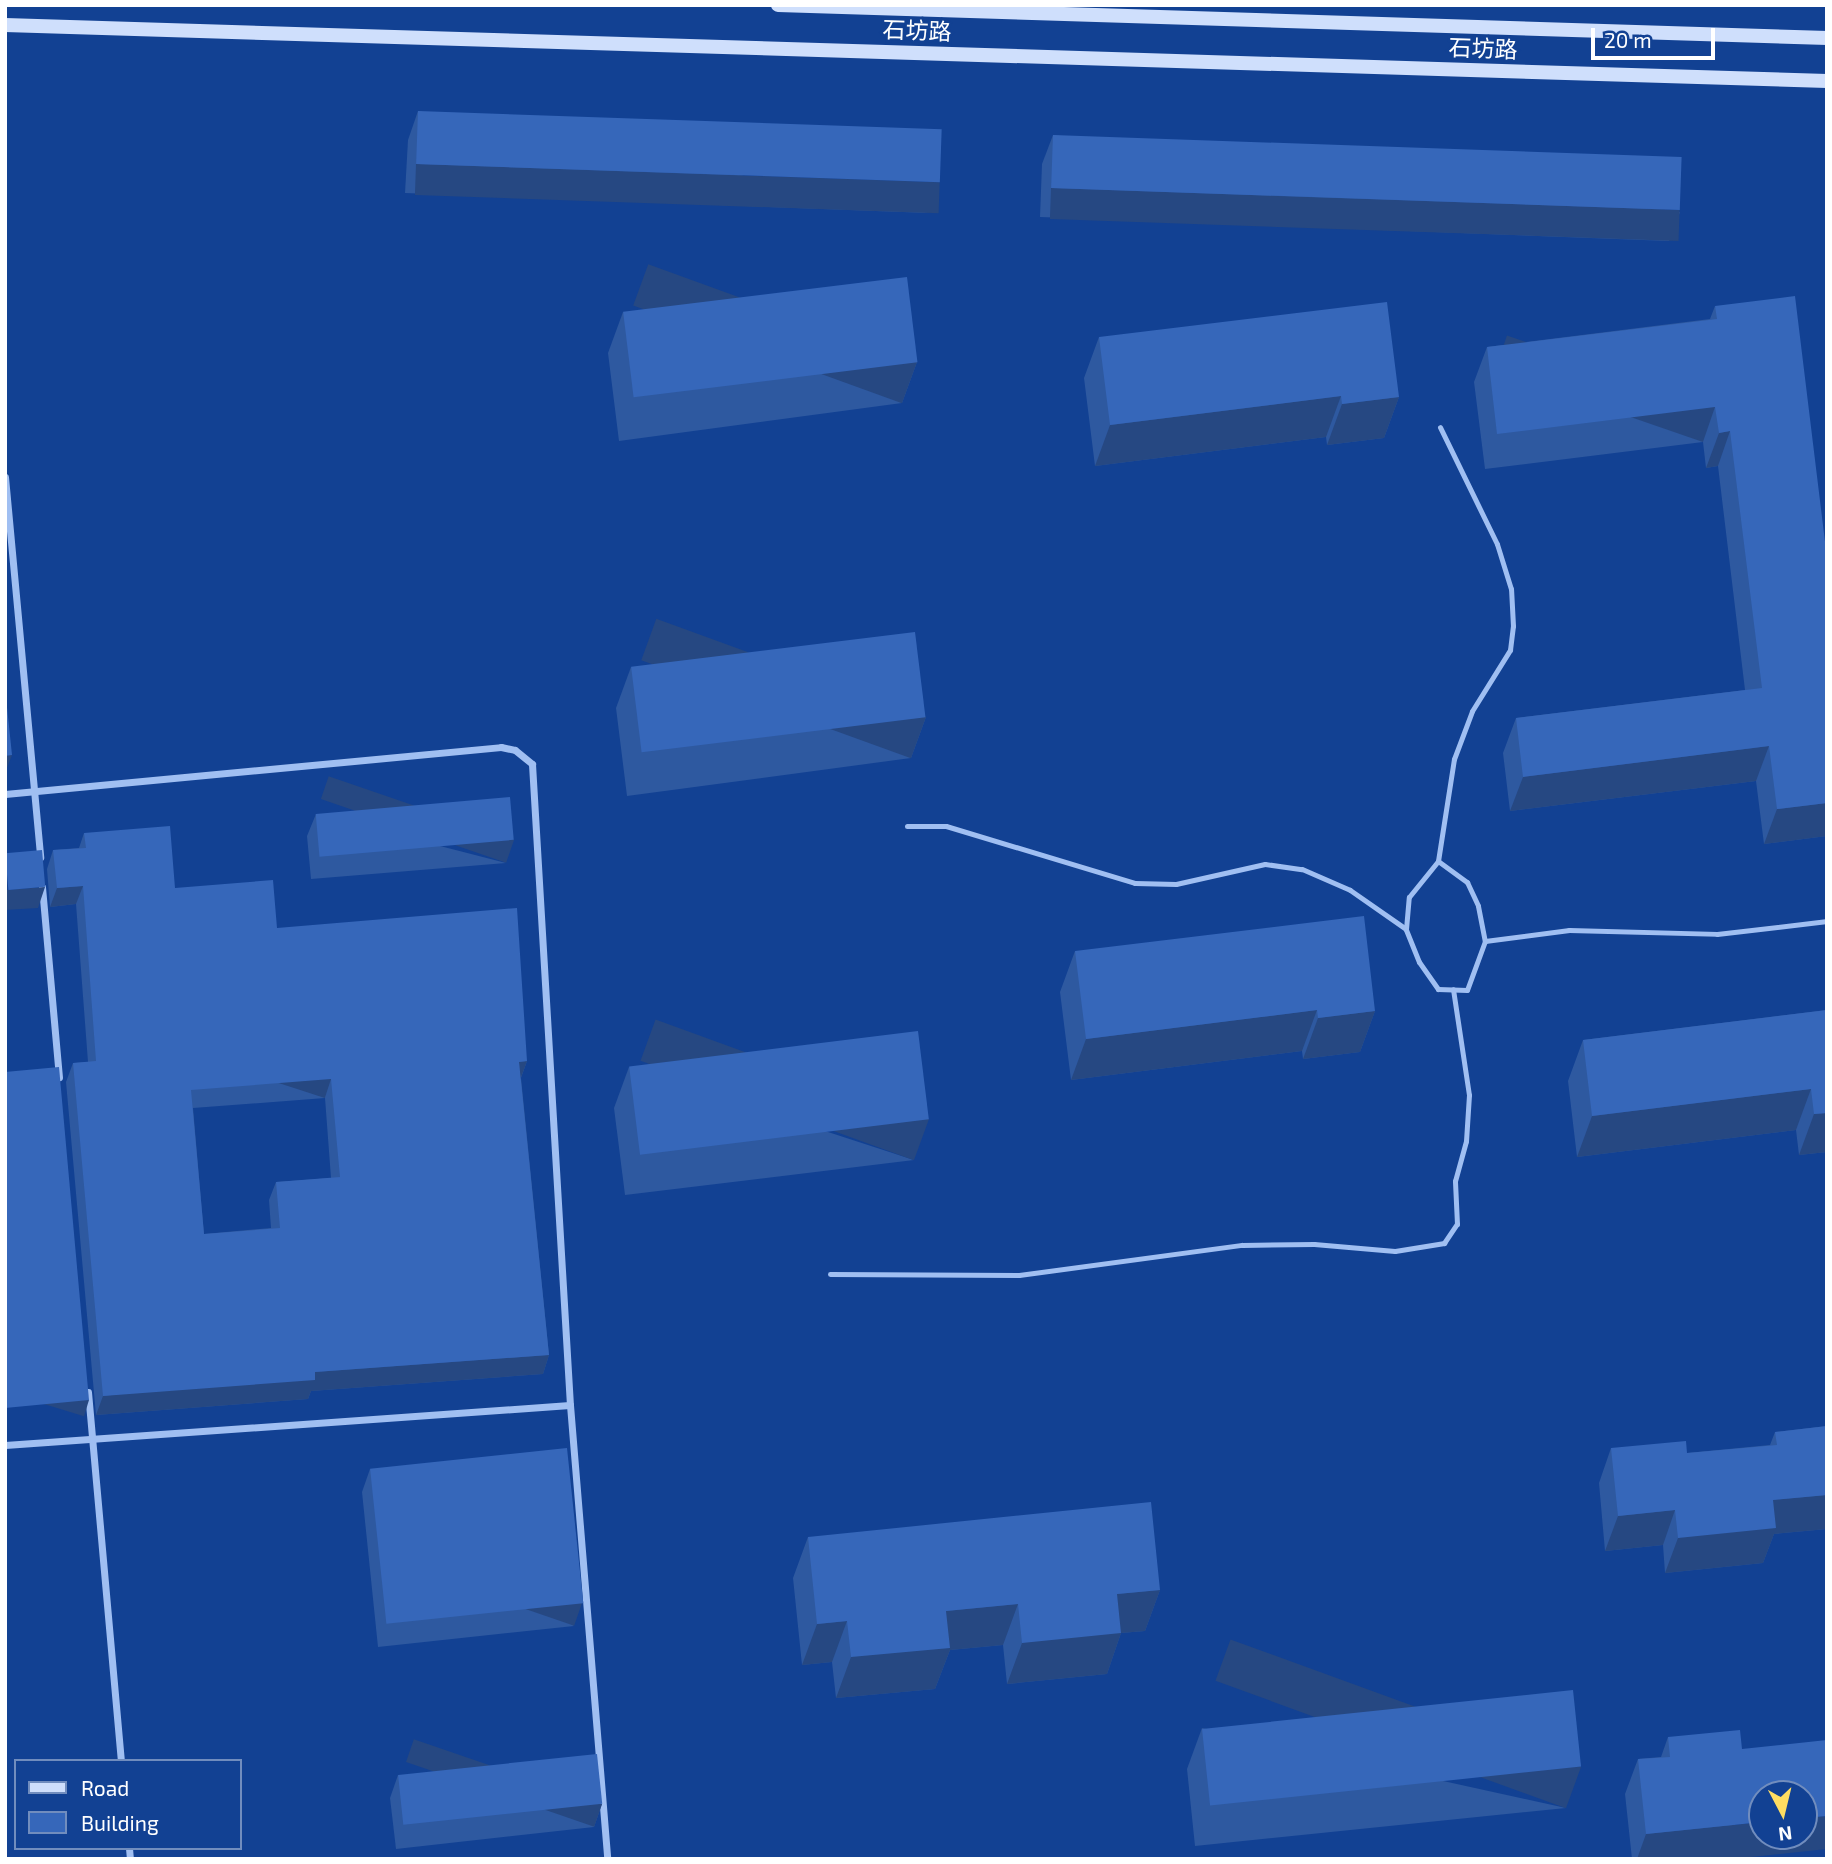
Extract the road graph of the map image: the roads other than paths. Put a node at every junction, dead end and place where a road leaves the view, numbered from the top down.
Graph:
1 (778, 5) edge
2 (5, 25) edge
3 (1827, 37) edge
4 (1827, 81) edge
5 (1440, 427) dead end
6 (5, 477) edge
7 (34, 792) junction
8 (5, 794) edge
9 (907, 827) dead end
10 (1438, 861) junction
11 (1827, 921) edge
12 (1406, 929) junction
13 (1485, 942) junction
14 (1453, 989) junction
15 (61, 1095) edge
16 (831, 1274) dead end
17 (87, 1384) edge
18 (570, 1405) junction
19 (92, 1439) junction
20 (5, 1445) edge
21 (121, 1759) edge
22 (607, 1859) edge

1 - 3 street, 石坊路
2 - 4 street, 石坊路
5 - 10 lane
6 - 7 street
7 - 8 street
7 - 15 street
7 - 18 street
9 - 12 lane
10 - 12 lane
10 - 13 lane
11 - 13 lane
12 - 14 lane
13 - 14 lane
14 - 16 lane
17 - 19 street
18 - 19 street
18 - 22 street
19 - 20 street
19 - 21 street

